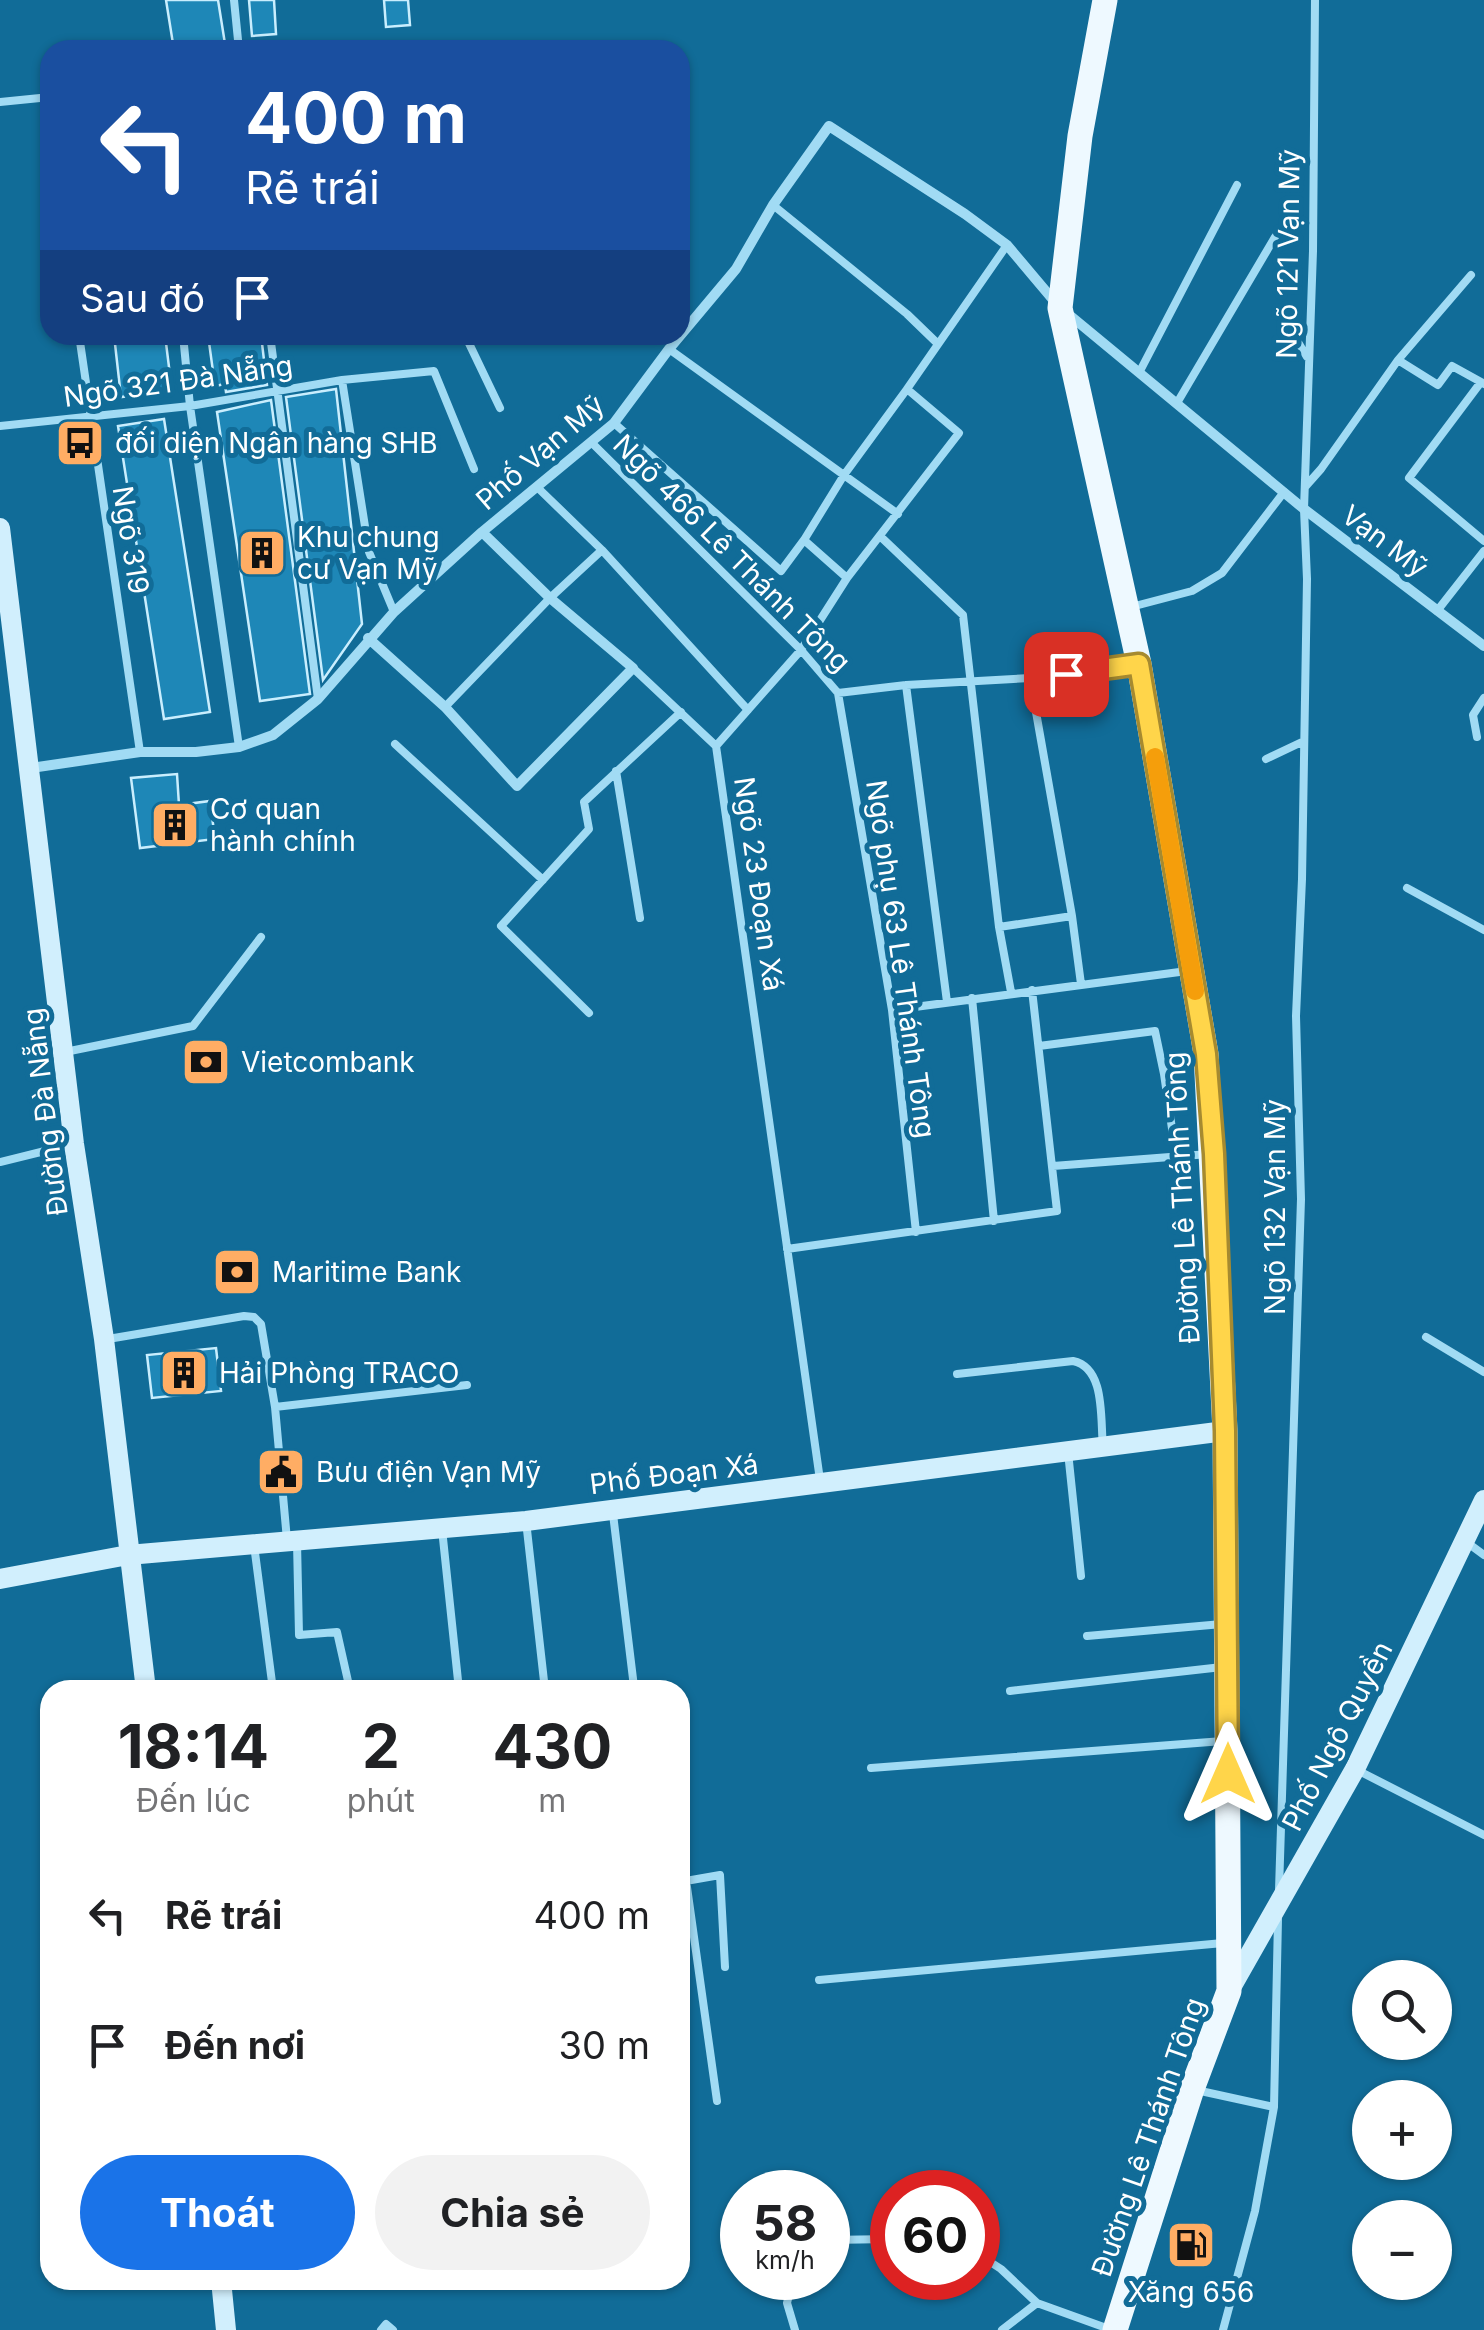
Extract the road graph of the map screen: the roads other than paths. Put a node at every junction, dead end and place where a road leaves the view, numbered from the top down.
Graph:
1 (234, 0) edge
2 (1105, 0) edge
3 (1315, 0) edge
4 (238, 40) edge
5 (40, 99) edge
6 (0, 102) edge
7 (1237, 185) dead end
8 (773, 205) junction
9 (1275, 237) dead end
10 (1007, 245) junction
11 (1471, 276) dead end
12 (1060, 308) junction
13 (1278, 309) dead end
14 (690, 323) edge
15 (937, 344) junction
16 (80, 345) edge
17 (184, 345) edge
18 (271, 345) edge
19 (469, 345) edge
20 (671, 345) edge
21 (668, 349) junction
22 (1308, 360) junction
23 (1398, 360) junction
24 (1140, 370) junction
25 (342, 380) junction
26 (1482, 383) edge
27 (907, 388) junction
28 (277, 391) junction
29 (1176, 403) junction
30 (190, 406) junction
31 (500, 408) dead end
32 (89, 416) junction
33 (614, 424) junction
34 (0, 426) edge
35 (592, 443) junction
36 (474, 470) dead end
37 (844, 475) junction
38 (537, 487) junction
39 (1305, 487) junction
40 (1284, 492) junction
41 (1304, 509) junction
42 (898, 514) junction
43 (0, 528) edge
44 (482, 532) junction
45 (881, 537) junction
46 (804, 540) junction
47 (1484, 541) edge
48 (602, 550) junction
49 (1484, 551) edge
50 (847, 578) junction
51 (550, 598) junction
52 (6, 608) edge
53 (1127, 608) junction
54 (1438, 611) junction
55 (394, 612) junction
56 (368, 638) junction
57 (1484, 646) edge
58 (802, 650) junction
59 (1139, 664) junction
60 (633, 668) junction
61 (1030, 678) junction
62 (969, 681) junction
63 (906, 685) junction
64 (838, 693) junction
65 (1484, 698) edge
66 (318, 700) junction
67 (445, 707) junction
68 (748, 710) junction
69 (680, 712) junction
70 (1477, 737) dead end
71 (1304, 741) junction
72 (395, 744) dead end
73 (716, 746) junction
74 (239, 747) junction
75 (140, 752) junction
76 (1266, 759) dead end
77 (31, 768) junction
78 (616, 771) junction
79 (543, 880) junction
80 (1407, 888) dead end
81 (1072, 916) junction
82 (640, 918) dead end
83 (1000, 927) junction
84 (1484, 930) edge
85 (260, 937) dead end
86 (1192, 970) junction
87 (1081, 984) junction
88 (1032, 990) junction
89 (1011, 992) junction
90 (972, 998) junction
91 (947, 1002) junction
92 (892, 1010) junction
93 (589, 1013) dead end
94 (1039, 1046) junction
95 (65, 1052) junction
96 (1206, 1054) junction
97 (1164, 1074) junction
98 (74, 1144) junction
99 (1214, 1154) junction
100 (1176, 1156) junction
101 (0, 1162) edge
102 (1053, 1166) junction
103 (994, 1221) junction
104 (916, 1232) junction
105 (788, 1249) junction
106 (1426, 1337) dead end
107 (104, 1340) junction
108 (1484, 1372) edge
109 (956, 1374) dead end
110 (467, 1385) dead end
111 (276, 1406) junction
112 (1225, 1431) junction
113 (1103, 1447) junction
114 (1068, 1452) junction
115 (820, 1484) junction
116 (1484, 1500) edge
117 (612, 1509) junction
118 (526, 1521) junction
119 (442, 1528) junction
120 (1465, 1540) junction
121 (292, 1542) junction
122 (254, 1545) junction
123 (128, 1555) junction
124 (1484, 1555) edge
125 (1081, 1576) dead end
126 (0, 1579) edge
127 (1226, 1624) junction
128 (1088, 1636) dead end
129 (1226, 1666) junction
130 (145, 1680) edge
131 (272, 1680) edge
132 (348, 1680) edge
133 (459, 1680) edge
134 (544, 1680) edge
135 (633, 1680) edge
136 (1010, 1691) dead end
137 (1227, 1740) junction
138 (871, 1768) dead end
139 (1355, 1769) junction
140 (1484, 1835) edge
141 (690, 1880) edge
142 (1278, 1905) junction
143 (690, 1926) edge
144 (1229, 1942) junction
145 (725, 1966) dead end
146 (819, 1980) dead end
147 (1229, 1991) junction
148 (1192, 2089) junction
149 (717, 2101) dead end
150 (1274, 2107) junction
151 (1000, 2268) edge
152 (222, 2290) edge
153 (788, 2300) edge
154 (1038, 2303) junction
155 (226, 2330) edge
156 (794, 2330) edge
157 (1002, 2330) edge
158 (1113, 2330) edge
159 (1223, 2330) edge

1 - 4 lane
2 - 12 main road, Đường Lê Thánh Tông
3 - 22 lane, Ngõ 121 Vạn Mỹ
5 - 6 lane
7 - 24 lane
8 - 10 street, Phố Vạn Mỹ
8 - 14 street, Phố Vạn Mỹ
8 - 15 lane
9 - 29 lane
10 - 12 street, Phố Vạn Mỹ
10 - 15 lane
11 - 23 lane
12 - 24 street, Phố Vạn Mỹ
12 - 53 main road, Đường Lê Thánh Tông
13 - 22 lane
15 - 27 lane
16 - 32 lane, Ngõ 319
17 - 30 lane
18 - 28 lane
19 - 31 lane
20 - 21 street, Phố Vạn Mỹ
21 - 33 street, Phố Vạn Mỹ
21 - 37 lane
22 - 39 lane, Ngõ 121 Vạn Mỹ
23 - 26 lane
23 - 39 lane
24 - 29 street, Phố Vạn Mỹ
25 - 28 lane, Ngõ 321 Đà Nẵng
25 - 36 lane, Ngõ 321 Đà Nẵng
25 - 55 lane
26 - 47 lane
27 - 37 lane
27 - 42 lane, Ngõ 23 Đoạn Xá
28 - 30 lane, Ngõ 321 Đà Nẵng
28 - 66 lane
29 - 40 street, Phố Vạn Mỹ
30 - 32 lane, Ngõ 321 Đà Nẵng
30 - 74 lane
32 - 34 lane, Ngõ 321 Đà Nẵng
32 - 75 lane, Ngõ 319
33 - 35 street, Phố Vạn Mỹ
33 - 46 lane
35 - 38 street, Phố Vạn Mỹ
35 - 58 lane, Ngõ 466 Lê Thánh Tông
37 - 42 lane
37 - 46 lane
38 - 44 street, Phố Vạn Mỹ
38 - 48 lane
39 - 41 lane, Ngõ 121 Vạn Mỹ
40 - 41 street, Phố Vạn Mỹ
40 - 53 lane
41 - 54 street, Vạn Mỹ
41 - 71 lane, Ngõ 132 Vạn Mỹ
42 - 45 lane, Ngõ 23 Đoạn Xá
43 - 52 street, Đường Đà Nẵng
44 - 51 street
44 - 55 street, Phố Vạn Mỹ
45 - 50 lane, Ngõ 23 Đoạn Xá
45 - 62 lane
46 - 50 lane
48 - 51 lane
48 - 68 lane
49 - 54 lane
50 - 58 lane, Ngõ 23 Đoạn Xá
51 - 60 street
51 - 67 lane
52 - 77 street, Đường Đà Nẵng
53 - 59 main road, Đường Lê Thánh Tông
54 - 57 street
55 - 56 street, Phố Vạn Mỹ
56 - 66 street, Phố Vạn Mỹ
56 - 67 street
58 - 64 lane, Ngõ 466 Lê Thánh Tông
58 - 68 lane, Ngõ 23 Đoạn Xá
59 - 61 lane, Ngõ 466 Lê Thánh Tông
59 - 86 main road, Đường Lê Thánh Tông
60 - 67 street
60 - 69 lane
61 - 62 lane, Ngõ 466 Lê Thánh Tông
61 - 81 lane
62 - 63 lane, Ngõ 466 Lê Thánh Tông
62 - 83 lane
63 - 64 lane, Ngõ 466 Lê Thánh Tông
63 - 91 lane
64 - 92 lane, Ngõ phụ 63 Lê Thánh Tông
65 - 70 lane
66 - 74 street, Phố Vạn Mỹ
68 - 73 lane, Ngõ 23 Đoạn Xá
69 - 73 lane
69 - 78 lane
71 - 76 lane
71 - 142 lane, Ngõ 132 Vạn Mỹ
72 - 79 lane
73 - 105 lane, Ngõ 23 Đoạn Xá
74 - 75 street, Phố Vạn Mỹ
75 - 77 street, Phố Vạn Mỹ
77 - 95 street, Đường Đà Nẵng
78 - 79 lane
78 - 82 lane
79 - 93 lane
80 - 84 lane
81 - 83 lane
81 - 87 lane
83 - 89 lane
85 - 95 lane
86 - 87 lane
86 - 96 main road, Đường Lê Thánh Tông
87 - 88 lane
88 - 89 lane
88 - 94 lane
89 - 90 lane
90 - 91 lane
90 - 103 lane
91 - 92 lane
92 - 104 lane, Ngõ phụ 63 Lê Thánh Tông
94 - 97 lane
94 - 102 lane
95 - 98 street, Đường Đà Nẵng
96 - 97 lane
96 - 99 main road, Đường Lê Thánh Tông
97 - 100 lane
98 - 101 lane
98 - 107 street, Đường Đà Nẵng
99 - 100 lane
99 - 112 main road, Đường Lê Thánh Tông
100 - 102 lane
102 - 103 lane
103 - 104 lane
104 - 105 lane
105 - 115 lane, Ngõ 23 Đoạn Xá
106 - 108 lane
107 - 111 lane
107 - 123 street, Đường Đà Nẵng
109 - 113 lane
110 - 111 lane
111 - 121 lane
112 - 113 street, Phố Đoạn Xá
112 - 127 main road, Đường Lê Thánh Tông
113 - 114 street, Phố Đoạn Xá
114 - 115 street, Phố Đoạn Xá
114 - 125 lane
115 - 117 street, Phố Đoạn Xá
116 - 120 street, Phố Ngô Quyền
117 - 118 street, Phố Đoạn Xá
117 - 135 lane
118 - 119 street, Phố Đoạn Xá
118 - 134 lane
119 - 121 street, Phố Đoạn Xá
119 - 133 lane
120 - 124 lane
120 - 139 street, Phố Ngô Quyền
121 - 122 street, Phố Đoạn Xá
121 - 132 lane
122 - 123 street, Phố Đoạn Xá
122 - 131 lane
123 - 126 street, Phố Đoạn Xá
123 - 130 street, Đường Đà Nẵng
127 - 128 lane
127 - 129 main road, Đường Lê Thánh Tông
129 - 136 lane
129 - 137 main road, Đường Lê Thánh Tông
137 - 138 lane
137 - 144 main road, Đường Lê Thánh Tông
139 - 140 lane
139 - 142 street, Phố Ngô Quyền
141 - 145 lane
142 - 147 street, Phố Ngô Quyền
142 - 150 lane, Ngõ 132 Vạn Mỹ
143 - 149 lane
144 - 146 lane
144 - 147 main road, Đường Lê Thánh Tông
147 - 148 main road, Đường Lê Thánh Tông
148 - 150 lane
148 - 158 main road, Đường Lê Thánh Tông
150 - 159 lane, Ngõ 132 Vạn Mỹ
151 - 154 lane
152 - 155 street
153 - 156 lane
154 - 157 lane
154 - 158 lane

